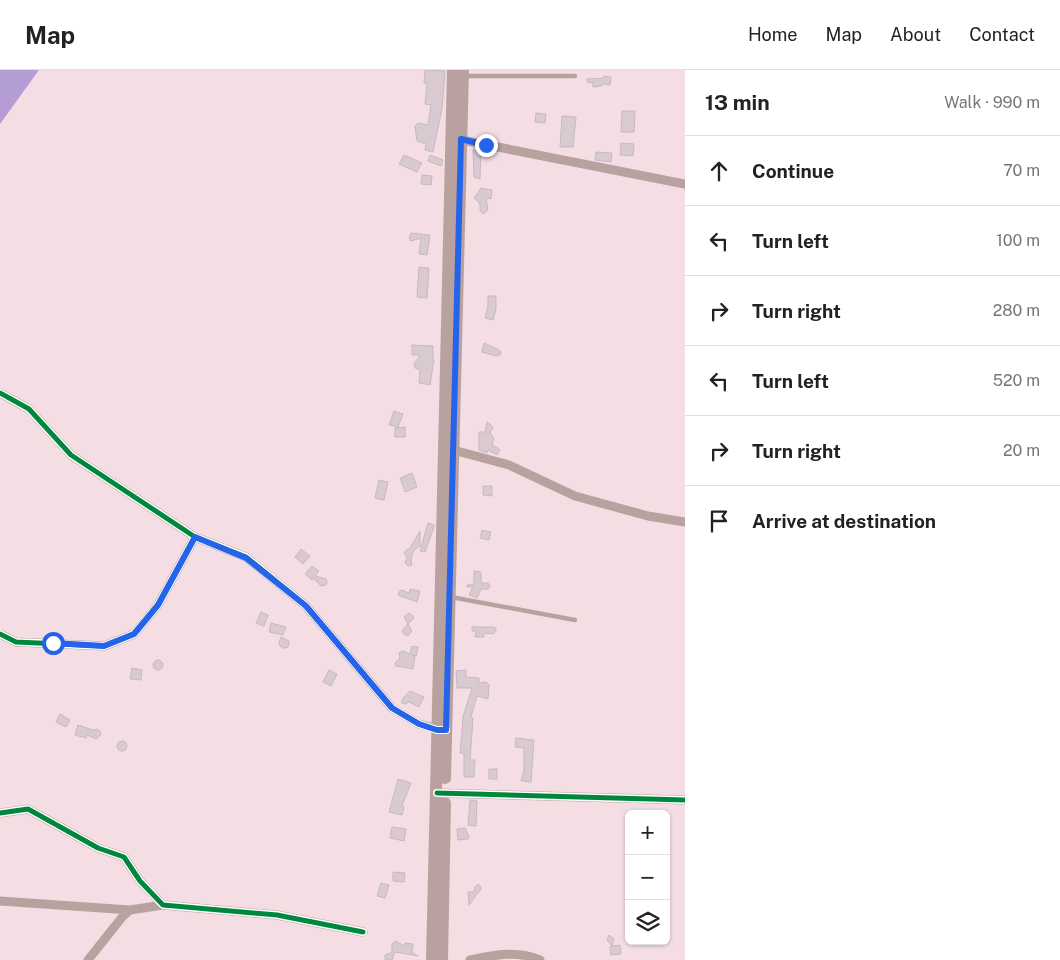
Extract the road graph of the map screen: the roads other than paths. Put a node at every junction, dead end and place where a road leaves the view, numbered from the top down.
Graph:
1 (458, 73) edge
2 (575, 76) dead end
3 (456, 139) junction
4 (685, 184) edge
5 (0, 393) edge
6 (453, 450) junction
7 (685, 522) edge
8 (195, 537) junction
9 (449, 596) junction
10 (575, 620) dead end
11 (0, 634) edge
12 (442, 730) junction
13 (441, 793) junction
14 (685, 800) edge
15 (0, 813) edge
16 (0, 901) edge
17 (163, 905) junction
18 (130, 910) junction
19 (363, 932) dead end
20 (88, 960) edge
21 (432, 960) edge
22 (442, 960) edge
23 (470, 960) edge
24 (540, 960) edge

1 - 2 lane
1 - 3 main road
3 - 4 street
3 - 6 main road
3 - 12 main road
5 - 8 street
6 - 7 street
6 - 9 main road
8 - 11 street
8 - 12 street
9 - 10 lane
9 - 12 main road
12 - 13 main road
13 - 14 street
13 - 21 main road
13 - 22 main road
15 - 17 street
16 - 18 street
17 - 18 street
17 - 19 street
18 - 20 street
23 - 24 street

